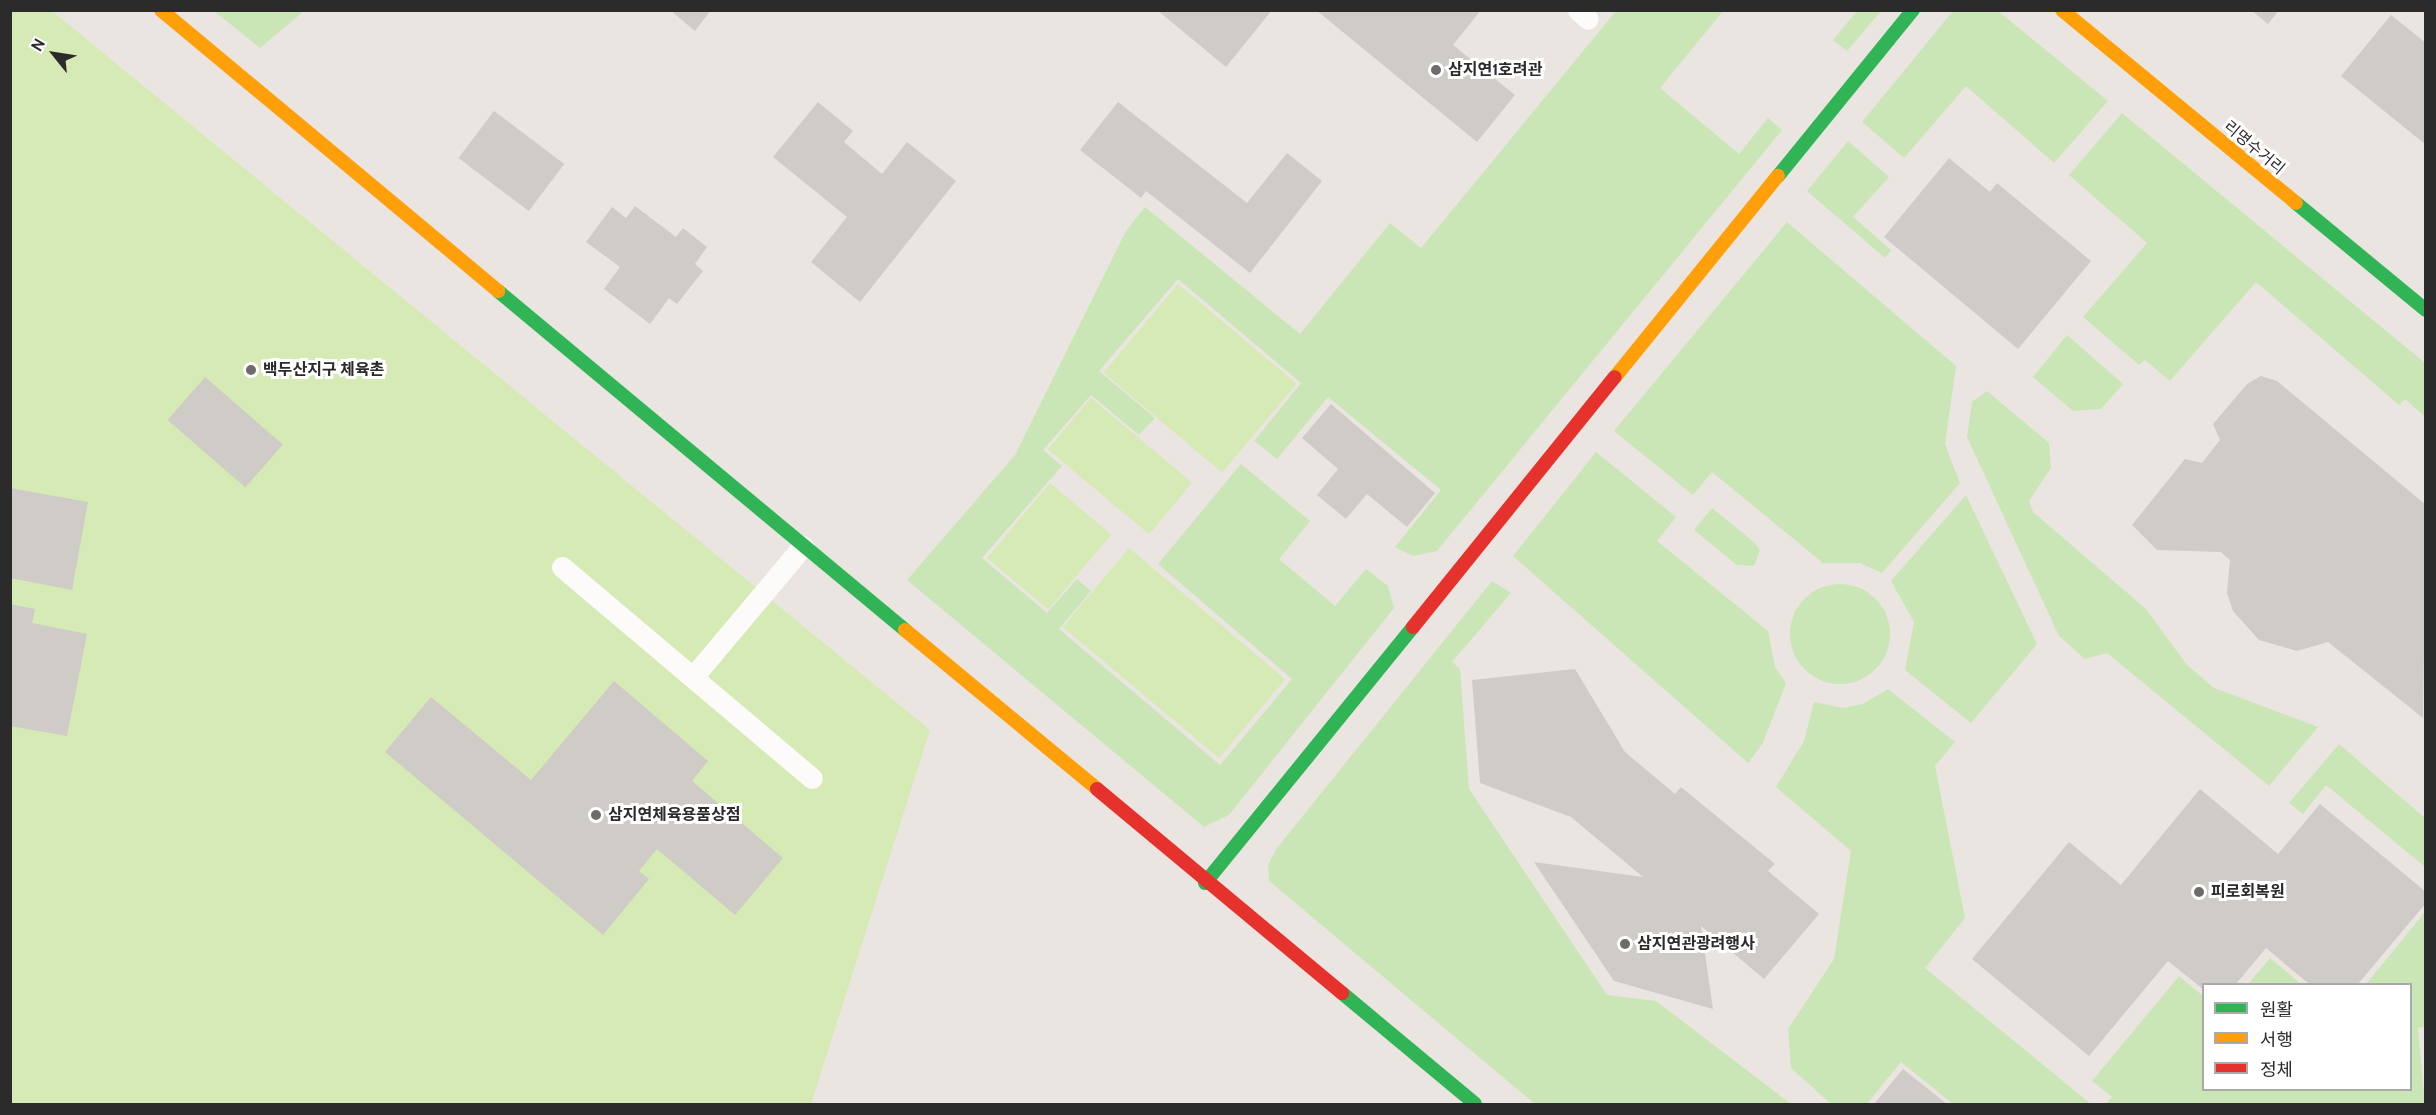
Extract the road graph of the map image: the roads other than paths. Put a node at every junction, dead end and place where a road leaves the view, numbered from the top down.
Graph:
1 (161, 10) edge
2 (1913, 10) edge
3 (2062, 10) edge
4 (2426, 310) edge
5 (803, 546) junction
6 (562, 567) dead end
7 (693, 677) junction
8 (812, 778) dead end
9 (1205, 883) junction
10 (1476, 1104) edge

1 - 5 street
2 - 9 street
3 - 4 street, 리명수거리
5 - 7 lane
5 - 9 street
6 - 7 lane
7 - 8 lane
9 - 10 street

